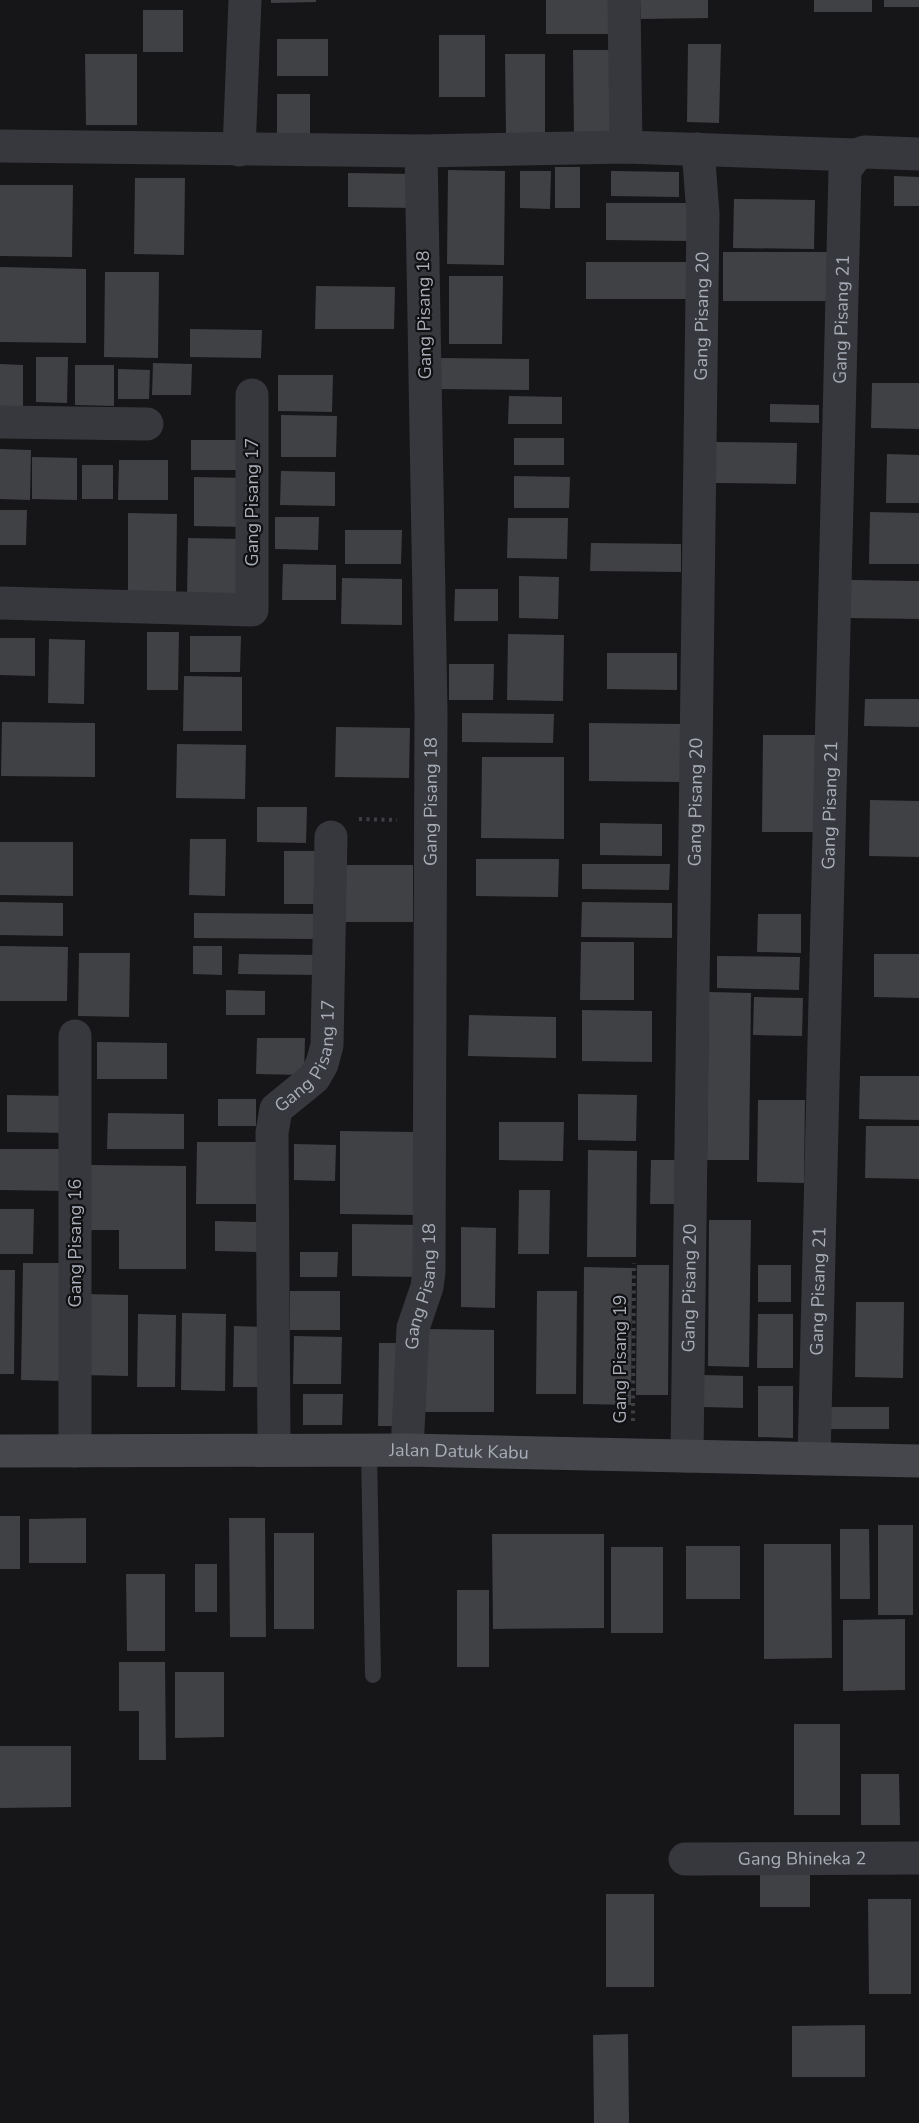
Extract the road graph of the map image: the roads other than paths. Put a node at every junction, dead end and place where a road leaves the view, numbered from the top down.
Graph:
1 (245, 0) edge
2 (624, 0) edge
3 (0, 146) edge
4 (626, 147) junction
5 (698, 149) junction
6 (239, 150) junction
7 (421, 151) junction
8 (856, 154) junction
9 (919, 154) edge
10 (252, 395) dead end
11 (0, 422) edge
12 (147, 424) dead end
13 (0, 603) edge
14 (331, 837) road end
15 (75, 1036) dead end
16 (274, 1448) junction
17 (0, 1450) edge
18 (369, 1450) junction
19 (407, 1450) junction
20 (75, 1451) junction
21 (687, 1456) junction
22 (814, 1459) junction
23 (919, 1461) edge
24 (373, 1675) dead end
25 (919, 1858) edge
26 (685, 1859) dead end

1 - 6 street
2 - 4 street
3 - 6 street
4 - 5 street
4 - 7 street
5 - 8 street
5 - 21 street, Gang Pisang 20
6 - 7 street
7 - 19 street, Gang Pisang 18
8 - 9 street
8 - 22 street, Gang Pisang 21
10 - 13 street, Gang Pisang 17
11 - 12 street
14 - 16 street, Gang Pisang 17
15 - 20 street, Gang Pisang 16
16 - 18 street, Jalan Datuk Kabu
16 - 20 street, Jalan Datuk Kabu
17 - 20 street, Jalan Datuk Kabu
18 - 19 street, Jalan Datuk Kabu
18 - 24 lane
19 - 21 street, Jalan Datuk Kabu
21 - 22 street, Jalan Datuk Kabu
22 - 23 street, Jalan Datuk Kabu
25 - 26 street, Gang Bhineka 2

